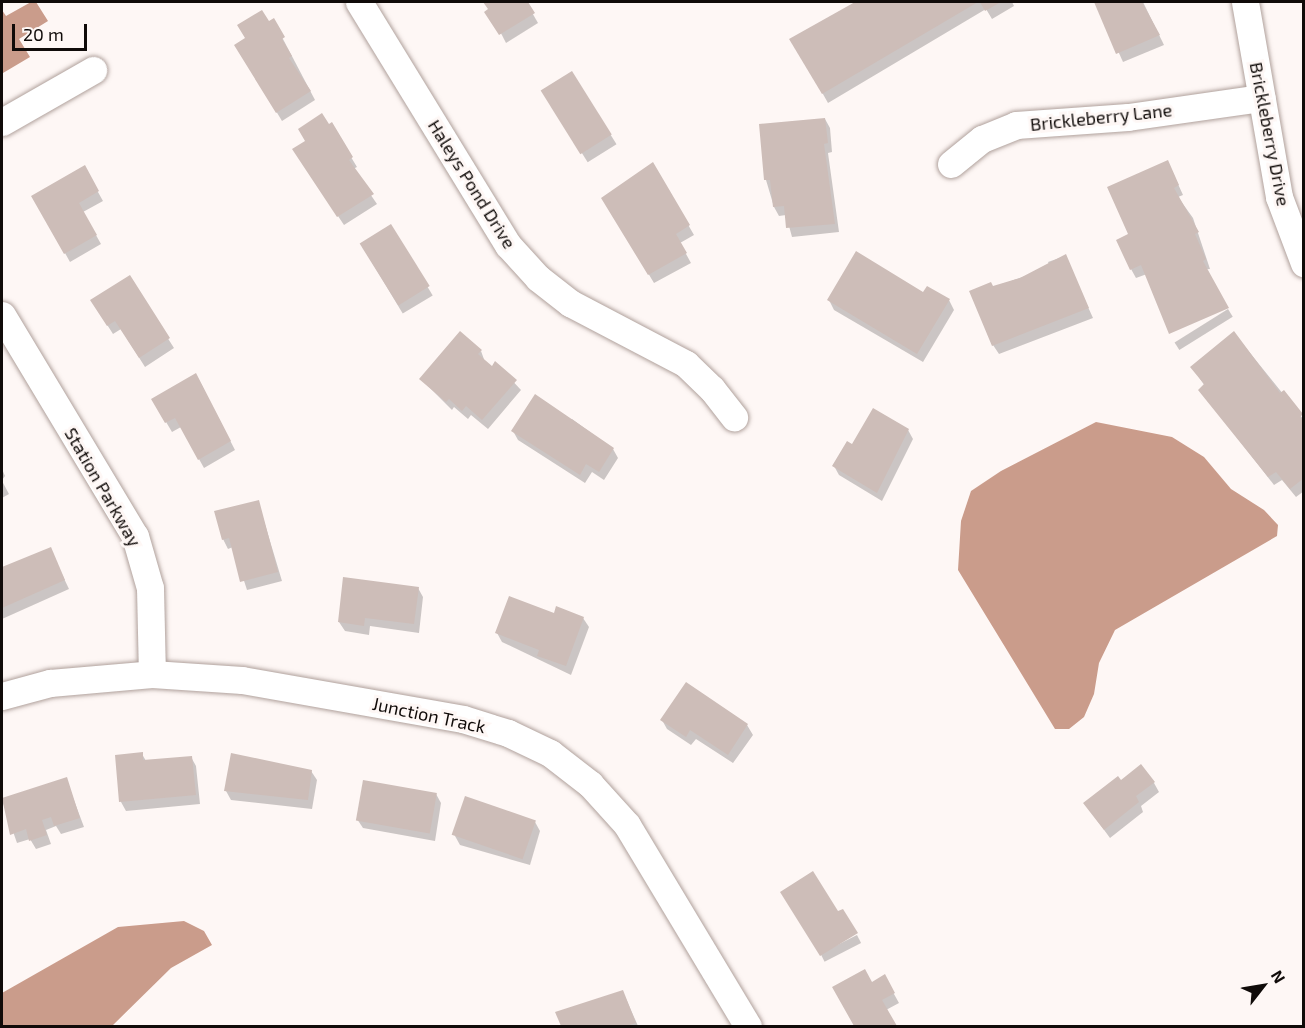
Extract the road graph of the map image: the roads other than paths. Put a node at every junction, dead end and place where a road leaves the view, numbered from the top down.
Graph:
1 (359, 2) edge
2 (1245, 2) edge
3 (93, 70) dead end
4 (1262, 98) junction
5 (2, 122) edge
6 (951, 164) dead end
7 (1304, 263) edge
8 (2, 315) edge
9 (734, 417) dead end
10 (152, 675) junction
11 (2, 696) edge
12 (748, 1026) edge

1 - 9 street, Haleys Pond Drive
2 - 4 street, Brickleberry Drive
3 - 5 street
4 - 6 street, Brickleberry Lane
4 - 7 street, Brickleberry Drive
8 - 10 street, Station Parkway
10 - 11 street, Junction Track
10 - 12 street, Junction Track

